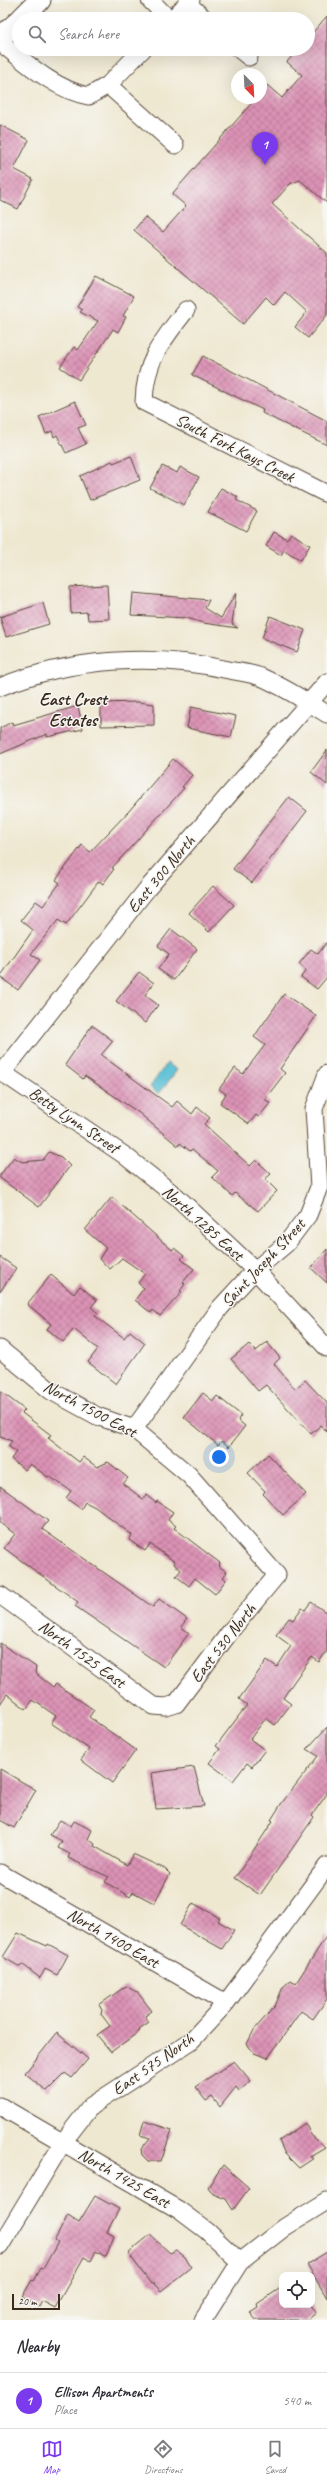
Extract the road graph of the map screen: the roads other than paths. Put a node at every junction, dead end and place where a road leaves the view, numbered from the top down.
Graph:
1 (40, 0) edge
2 (150, 0) edge
3 (189, 2) edge
4 (28, 12) edge
5 (163, 12) edge
6 (178, 12) edge
7 (198, 12) edge
8 (12, 27) edge
9 (0, 38) edge
10 (0, 42) edge
11 (12, 51) edge
12 (19, 56) edge
13 (136, 56) edge
14 (108, 85) junction
15 (175, 145) dead end
16 (186, 310) dead end
17 (327, 494) edge
18 (327, 682) edge
19 (0, 687) edge
20 (310, 703) junction
21 (327, 714) edge
22 (2, 1072) edge
23 (327, 1074) edge
24 (124, 1155) joint
25 (255, 1270) junction
26 (327, 1348) edge
27 (0, 1349) edge
28 (134, 1429) junction
29 (277, 1574) joint
30 (0, 1595) edge
31 (166, 1707) joint
32 (327, 1866) edge
33 (0, 1873) edge
34 (226, 2003) junction
35 (0, 2106) edge
36 (63, 2142) junction
37 (327, 2200) edge
38 (0, 2246) edge
39 (240, 2262) junction
40 (203, 2320) edge

1 - 4 main road
2 - 5 street
3 - 6 street
3 - 7 street
8 - 9 main road
10 - 11 street
12 - 14 street
13 - 14 street
14 - 15 street
16 - 17 street, South Fork Kays Creek
18 - 20 street, East 300 North
19 - 20 street
20 - 21 street
20 - 22 street, East 300 North
22 - 24 street, Betty Lynn Street
23 - 25 street, Saint Joseph Street
24 - 25 street, North 1285 East
25 - 26 street, North 1285 East
25 - 28 street, Saint Joseph Street
27 - 28 street, North 1500 East
28 - 29 street, North 1500 East
29 - 31 street, East 530 North
30 - 31 street, North 1525 East
32 - 34 street, East 575 North
33 - 34 street, North 1400 East
34 - 36 street, East 575 North
35 - 36 street, North 1425 East
36 - 38 street, East 575 North
36 - 39 street, North 1425 East
37 - 39 street
39 - 40 street

